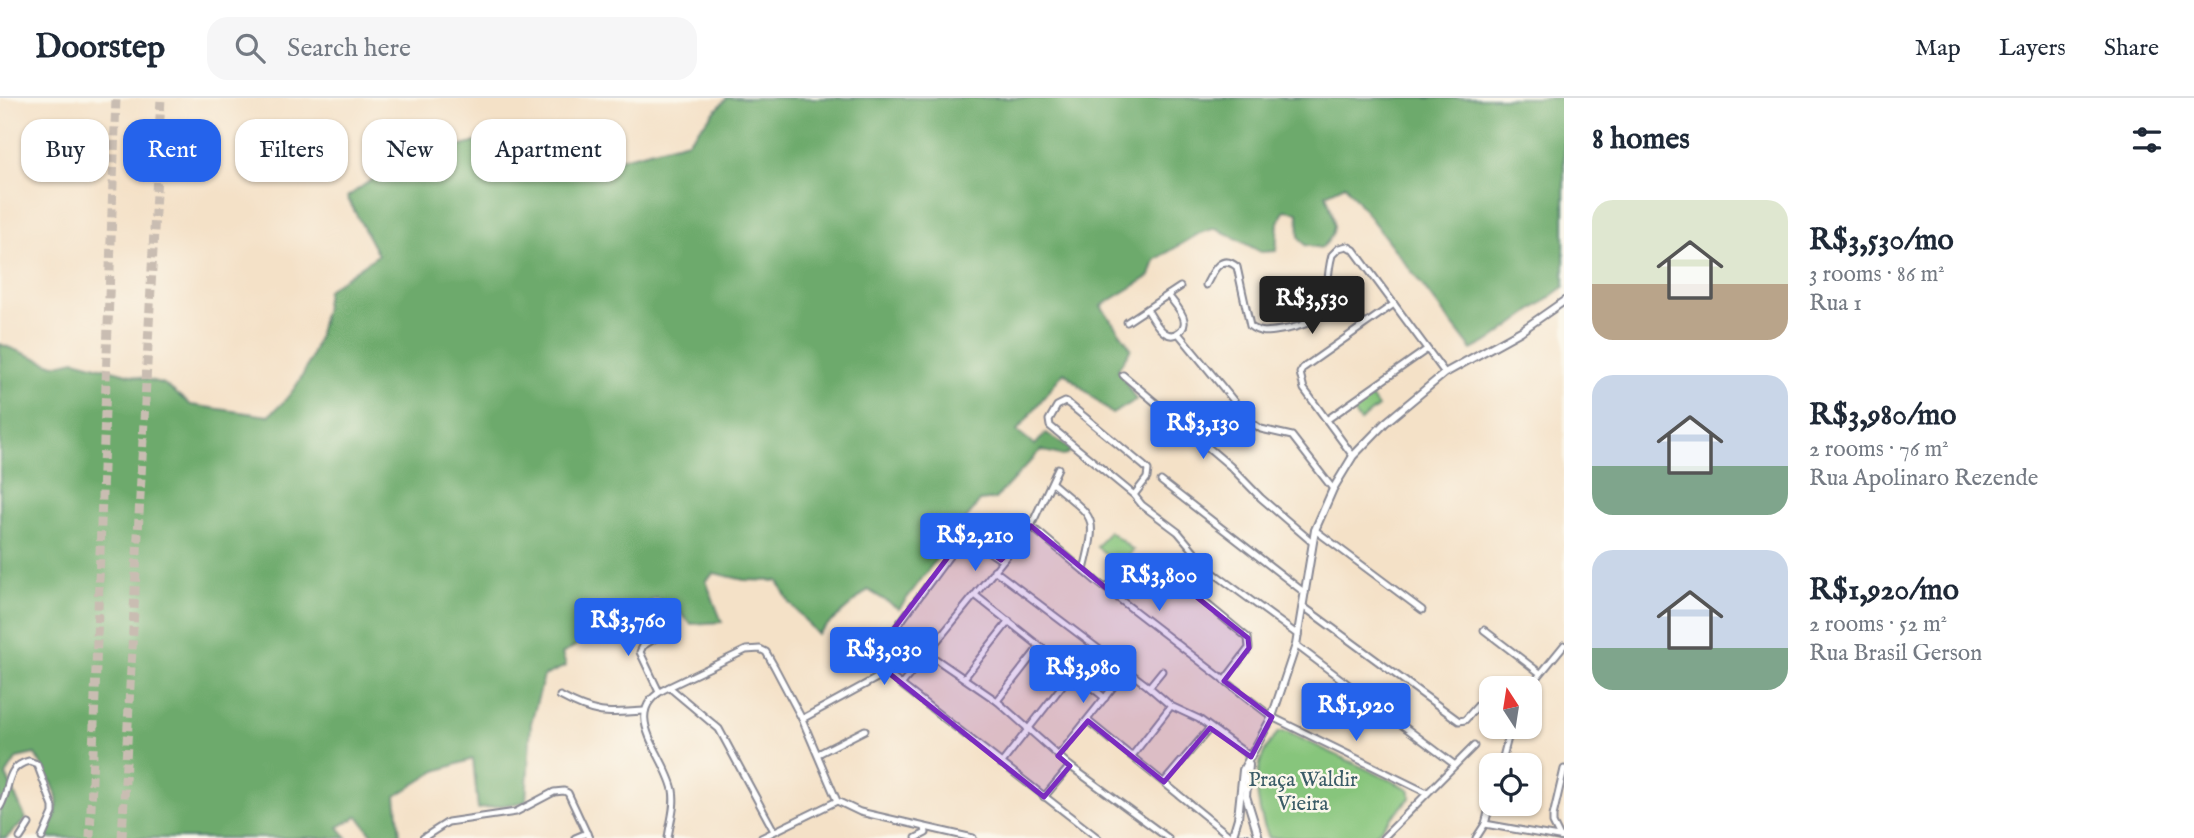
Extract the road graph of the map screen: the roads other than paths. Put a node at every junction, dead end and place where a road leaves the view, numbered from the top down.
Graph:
1 (1206, 285) dead end
2 (1180, 287) dead end
3 (1168, 295) junction
4 (1564, 300) edge
5 (1394, 304) junction
6 (1147, 309) junction
7 (1127, 322) dead end
8 (1178, 333) junction
9 (1426, 350) junction
10 (1445, 373) junction
11 (1123, 375) dead end
12 (1328, 419) junction
13 (1353, 456) junction
14 (1058, 468) dead end
15 (1161, 481) dead end
16 (1052, 483) junction
17 (1333, 489) junction
18 (1134, 495) junction
19 (1031, 526) junction
20 (1315, 530) junction
21 (1312, 542) junction
22 (1001, 560) junction
23 (994, 570) junction
24 (1084, 570) junction
25 (1106, 588) junction
26 (1305, 593) junction
27 (975, 595) junction
28 (1304, 607) junction
29 (1422, 610) dead end
30 (1009, 621) junction
31 (1484, 630) dead end
32 (1298, 635) junction
33 (659, 636) dead end
34 (1296, 645) junction
35 (1564, 645) edge
36 (1039, 647) junction
37 (927, 653) junction
38 (1126, 671) junction
39 (1162, 671) dead end
40 (886, 673) junction
41 (1072, 673) junction
42 (1540, 673) junction
43 (1538, 676) edge
44 (965, 677) junction
45 (1224, 681) junction
46 (902, 684) junction
47 (669, 687) junction
48 (1149, 687) junction
49 (659, 692) junction
50 (560, 696) dead end
51 (1105, 698) junction
52 (997, 701) junction
53 (1479, 704) edge
54 (1171, 706) junction
55 (645, 711) junction
56 (1272, 717) junction
57 (802, 719) junction
58 (1088, 721) junction
59 (1210, 727) junction
60 (865, 730) dead end
61 (1028, 730) junction
62 (1474, 746) dead end
63 (818, 754) junction
64 (1058, 756) junction
65 (1132, 756) junction
66 (1250, 758) junction
67 (1001, 764) junction
68 (1070, 765) junction
69 (1455, 765) junction
70 (1564, 769) edge
71 (1563, 781) edge
72 (1164, 782) junction
73 (1427, 793) junction
74 (1044, 797) junction
75 (837, 800) junction
76 (0, 807) edge
77 (1487, 816) edge
78 (29, 824) dead end
79 (1485, 824) junction
80 (774, 831) junction
81 (926, 833) edge
82 (588, 835) edge
83 (20, 838) edge
84 (42, 838) edge
85 (423, 838) edge
86 (575, 838) edge
87 (668, 838) edge
88 (761, 838) edge
89 (916, 838) edge
90 (973, 838) edge
91 (1098, 838) edge
92 (1168, 838) edge
93 (1232, 838) edge
94 (1247, 838) edge
95 (1259, 838) edge
96 (1383, 838) edge
97 (1476, 838) edge
98 (1561, 838) edge

1 - 5 street
2 - 3 street
3 - 6 street
3 - 8 street
4 - 10 street
5 - 9 street
5 - 12 street
6 - 7 street
6 - 8 street
8 - 17 street
9 - 10 street
9 - 12 street
10 - 13 street
11 - 21 street
12 - 13 street
13 - 17 street
14 - 16 street
15 - 26 street
16 - 19 street
16 - 24 street
17 - 20 street
18 - 18 street
18 - 32 street
19 - 22 street
19 - 24 street
20 - 21 street
20 - 29 street
21 - 26 street
22 - 23 street
22 - 40 street
23 - 27 street
23 - 38 street
24 - 25 street
25 - 45 street
25 - 45 street
26 - 28 street
27 - 30 street
27 - 37 street
28 - 32 street
28 - 53 street
30 - 36 street
30 - 44 street
31 - 42 street
32 - 34 street
33 - 49 street
34 - 56 street
34 - 69 street
35 - 42 street
36 - 41 street
36 - 52 street
37 - 44 street
37 - 46 street
38 - 48 street
38 - 51 street
39 - 48 street
40 - 46 street
40 - 57 street
41 - 51 street
41 - 61 street
42 - 43 street
44 - 52 street
45 - 56 street
46 - 67 street
47 - 49 street
47 - 57 street
47 - 80 street
48 - 54 street
49 - 55 street
50 - 55 street
51 - 58 street
52 - 61 street
54 - 59 street
54 - 65 street
55 - 87 street
56 - 66 street
56 - 73 street
57 - 63 street
58 - 64 street
58 - 65 street
59 - 66 street
59 - 72 street
60 - 63 street
61 - 64 street
61 - 67 street
62 - 69 street
63 - 75 street
64 - 68 street
65 - 72 street
66 - 93 street
66 - 95 street
67 - 74 street
68 - 74 street
68 - 92 street
69 - 73 street
70 - 71 street
71 - 98 street
72 - 93 street
73 - 96 street
74 - 91 street
75 - 80 street
75 - 81 street
76 - 84 street
77 - 79 street
78 - 83 street
79 - 97 street
79 - 98 street
80 - 88 street
81 - 89 street
81 - 90 street
82 - 85 street
82 - 86 street
93 - 94 street

